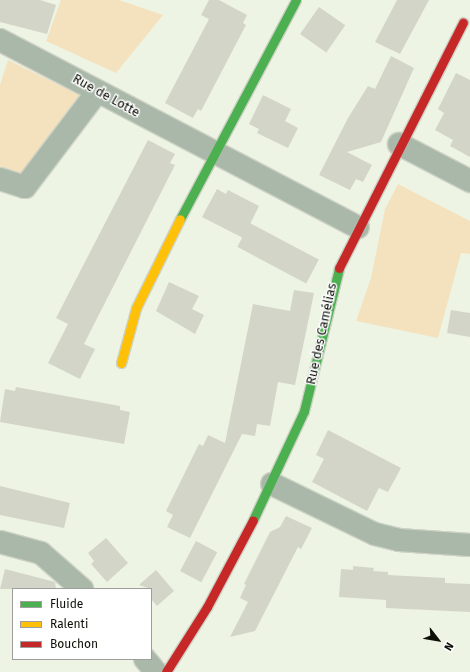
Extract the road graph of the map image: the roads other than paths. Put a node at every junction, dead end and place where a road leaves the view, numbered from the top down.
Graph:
1 (296, 0) edge
2 (463, 22) dead end
3 (0, 40) edge
4 (97, 92) junction
5 (399, 144) junction
6 (212, 152) junction
7 (0, 179) edge
8 (470, 181) edge
9 (358, 227) junction
10 (121, 363) dead end
11 (272, 484) junction
12 (0, 542) edge
13 (470, 546) edge
14 (81, 588) edge
15 (146, 660) edge
16 (156, 672) edge
17 (166, 672) edge

1 - 6 street
2 - 5 street, Rue des Camélias
3 - 4 street, Rue de Lotte
4 - 6 street, Rue de Lotte
4 - 7 street
5 - 8 street
5 - 9 street, Rue des Camélias
6 - 9 street, Rue de Lotte
6 - 10 street
9 - 11 street, Rue des Camélias
11 - 13 street
11 - 17 street, Rue des Camélias
12 - 14 street
15 - 16 street

